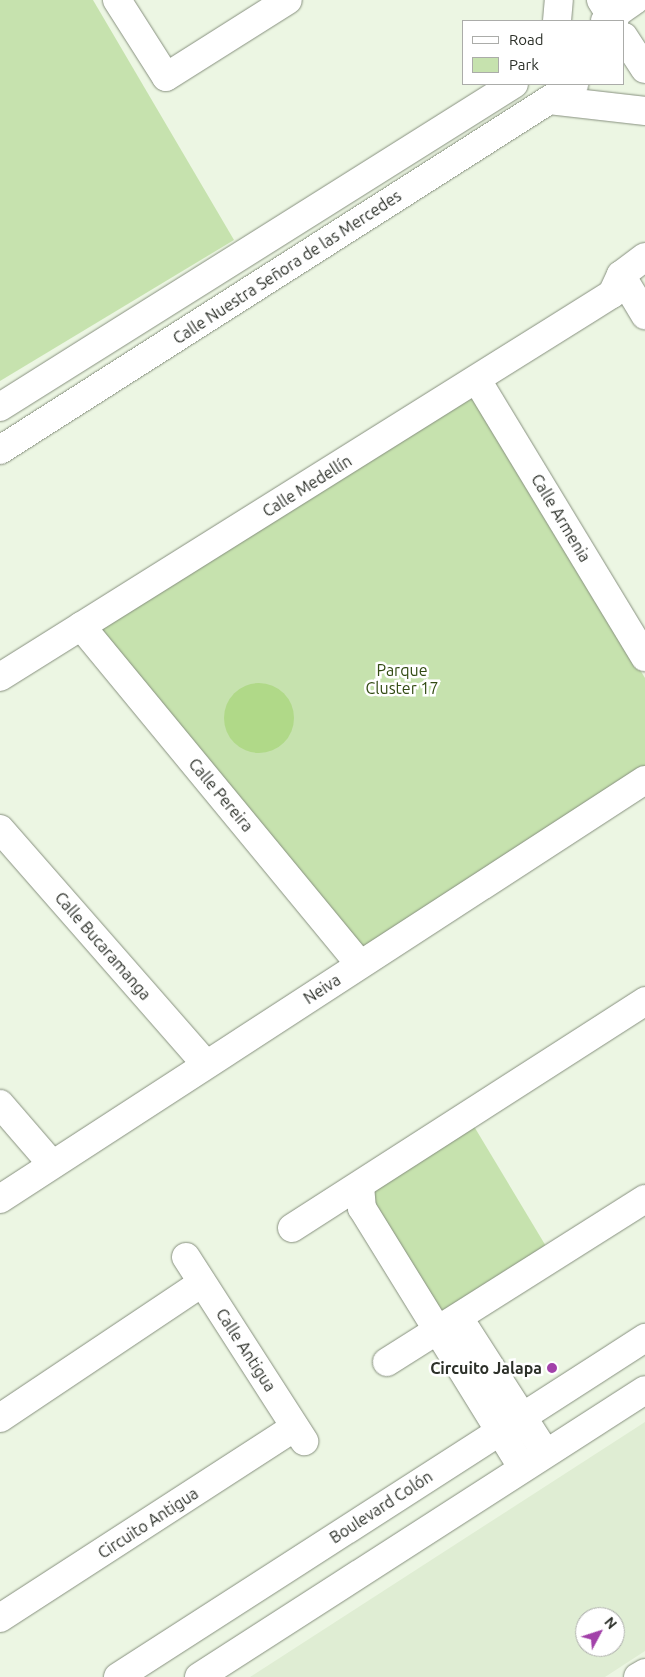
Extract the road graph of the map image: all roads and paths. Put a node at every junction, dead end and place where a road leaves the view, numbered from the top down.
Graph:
1 (117, 0) edge
2 (288, 0) edge
3 (559, 0) edge
4 (635, 0) edge
5 (557, 20) edge
6 (625, 26) edge
7 (512, 85) edge
8 (572, 85) edge
9 (549, 100) junction
10 (645, 111) edge
11 (645, 257) edge
12 (631, 294) edge
13 (477, 380) junction
14 (0, 407) edge
15 (0, 450) edge
16 (81, 626) junction
17 (645, 657) edge
18 (0, 677) edge
19 (645, 780) edge
20 (0, 829) edge
21 (360, 964) junction
22 (645, 1001) edge
23 (205, 1063) junction
24 (0, 1104) edge
25 (52, 1163) junction
26 (360, 1186) junction
27 (0, 1199) edge
28 (645, 1199) edge
29 (292, 1228) dead end
30 (186, 1257) dead end
31 (202, 1282) junction
32 (448, 1324) junction
33 (645, 1338) edge
34 (388, 1362) dead end
35 (645, 1390) edge
36 (523, 1417) junction
37 (0, 1418) edge
38 (500, 1430) junction
39 (300, 1435) joint
40 (546, 1452) junction
41 (522, 1467) junction
42 (0, 1618) edge
43 (645, 1673) edge
44 (118, 1677) edge
45 (199, 1677) edge
46 (638, 1677) edge

1 - 2 street
3 - 5 street
4 - 6 street
7 - 14 street, Calle Nuestra Señora de las Mercedes
8 - 9 street, Calle Nuestra Señora de las Mercedes
9 - 10 street
9 - 15 street, Calle Nuestra Señora de las Mercedes
11 - 12 street, Calle Medellín
12 - 13 street, Calle Medellín
13 - 16 street, Calle Medellín
13 - 17 street, Calle Armenia
16 - 18 street, Calle Medellín
16 - 21 street, Calle Pereira
19 - 21 street, Neiva
20 - 23 street, Calle Bucaramanga
21 - 23 street, Neiva
22 - 26 street
23 - 25 street, Neiva
24 - 25 street
25 - 27 street, Neiva
26 - 29 street
26 - 32 street
28 - 32 street
30 - 31 street, Calle Antigua
31 - 37 street
31 - 39 street, Calle Antigua
32 - 34 street
32 - 36 street
32 - 38 street
33 - 36 street, Boulevard Colón
35 - 40 street
36 - 38 street, Boulevard Colón
36 - 40 street
38 - 41 street
38 - 44 street, Boulevard Colón
39 - 42 street, Circuito Antigua
40 - 41 street
41 - 45 street
43 - 46 street

